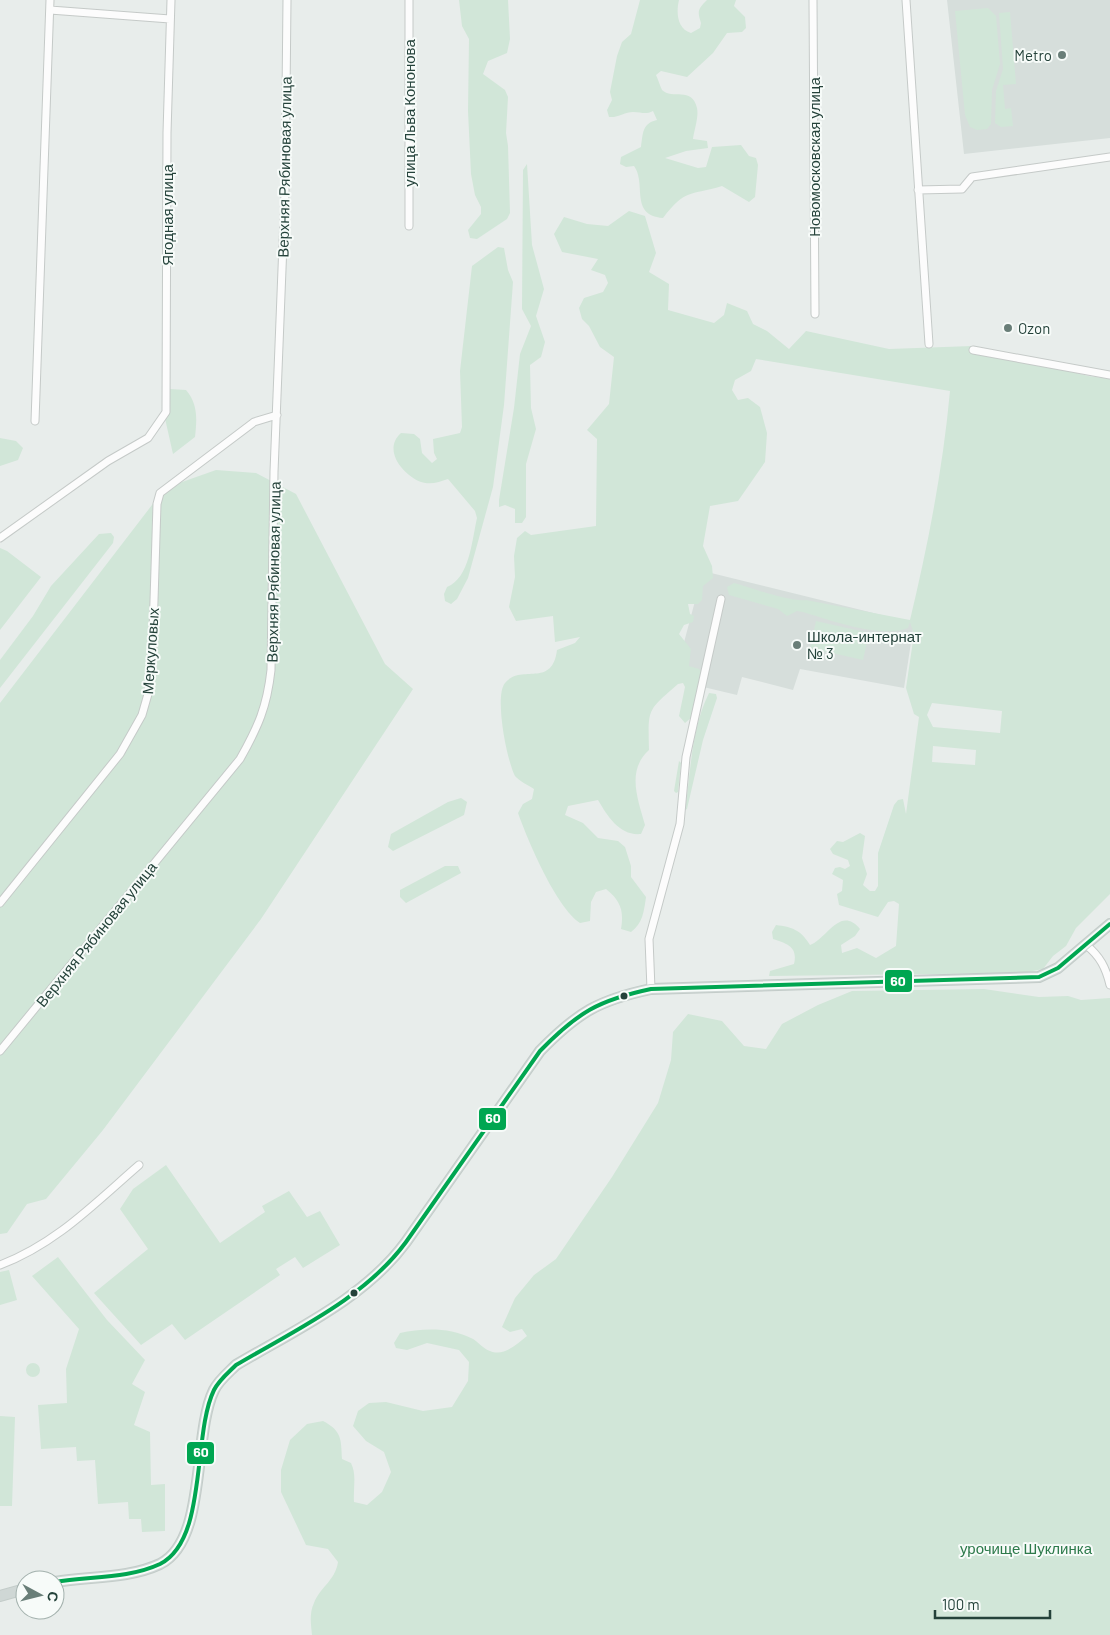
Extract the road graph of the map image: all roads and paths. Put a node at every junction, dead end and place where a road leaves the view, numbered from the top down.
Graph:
1 (50, 0) edge
2 (171, 0) edge
3 (287, 0) edge
4 (409, 0) edge
5 (813, 0) edge
6 (906, 0) edge
7 (50, 10) junction
8 (170, 19) junction
9 (1110, 157) edge
10 (918, 190) junction
11 (409, 226) dead end
12 (815, 314) dead end
13 (929, 344) dead end
14 (973, 350) dead end
15 (1110, 375) edge
16 (277, 415) junction
17 (35, 421) dead end
18 (0, 538) edge
19 (721, 599) dead end
20 (0, 904) edge
21 (1110, 924) edge
22 (1086, 945) junction
23 (1110, 985) edge
24 (651, 989) junction
25 (0, 1051) edge
26 (139, 1165) dead end
27 (0, 1265) edge
28 (65, 1581) edge
29 (15, 1592) edge
30 (0, 1596) edge

1 - 7 street
2 - 8 street, Ягодная улица
3 - 16 street, Верхняя Рябиновая улица
4 - 11 street, улица Льва Кононова
5 - 12 street, Новомосковская улица
6 - 10 street
7 - 8 street
7 - 17 street
8 - 18 street, Ягодная улица
9 - 10 street
10 - 13 street
14 - 15 street
16 - 20 street, Меркуловых
16 - 25 street, Верхняя Рябиновая улица
19 - 24 street
21 - 22 main road
22 - 23 street
22 - 24 main road
24 - 28 main road
26 - 27 street
29 - 30 main road

